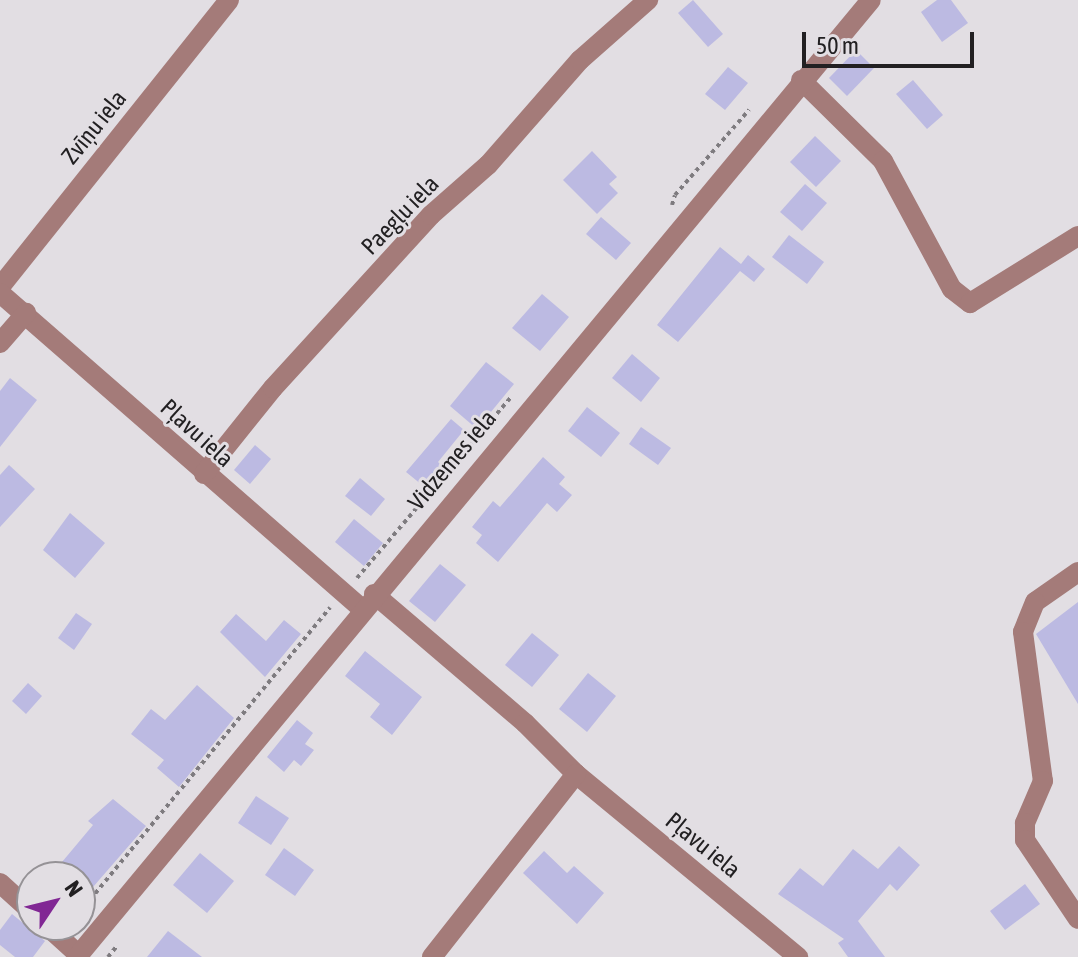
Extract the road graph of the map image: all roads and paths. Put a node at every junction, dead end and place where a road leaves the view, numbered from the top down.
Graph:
1 (229, 0) edge
2 (871, 0) edge
3 (646, 2) edge
4 (801, 80) junction
5 (755, 103) dead end
6 (662, 217) dead end
7 (1078, 236) edge
8 (0, 287) edge
9 (0, 293) edge
10 (26, 313) junction
11 (0, 343) edge
12 (518, 388) dead end
13 (204, 474) junction
14 (1078, 572) edge
15 (343, 592) junction
16 (368, 601) junction
17 (576, 774) junction
18 (0, 883) edge
19 (96, 893) edge
20 (16, 898) edge
21 (1078, 919) edge
22 (63, 941) edge
23 (78, 956) edge
24 (432, 957) edge
25 (798, 957) edge

1 - 8 street, Zvīņu iela
2 - 4 street, Vidzemes iela
3 - 13 street, Paegļu iela
4 - 7 street
4 - 16 street, Vidzemes iela
5 - 6 path
9 - 10 street, Pļavu iela
10 - 11 street
10 - 13 street, Pļavu iela
12 - 15 path
13 - 15 street, Pļavu iela
14 - 21 street
15 - 16 street, Pļavu iela
15 - 19 path
16 - 17 street, Pļavu iela
16 - 23 street, Vidzemes iela
17 - 24 street
17 - 25 street, Pļavu iela
18 - 20 street
22 - 23 street

